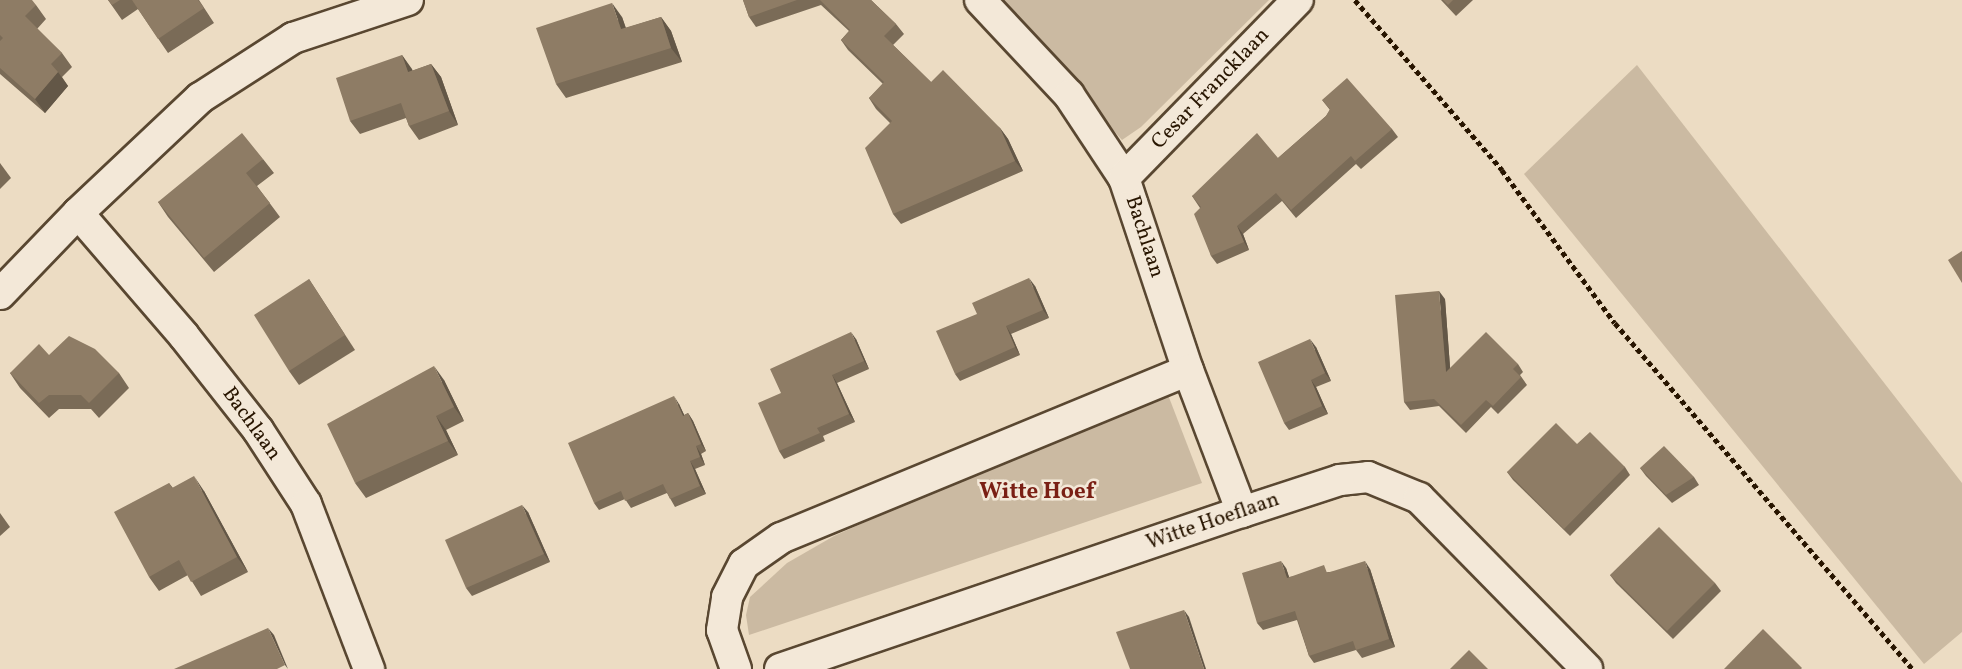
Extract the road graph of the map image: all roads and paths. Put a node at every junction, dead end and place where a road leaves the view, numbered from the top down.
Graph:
1 (408, 0) edge
2 (980, 0) edge
3 (1298, 0) edge
4 (1355, 0) edge
5 (1124, 178) junction
6 (78, 213) junction
7 (0, 294) edge
8 (1188, 370) junction
9 (1242, 512) junction
10 (369, 669) edge
11 (736, 669) edge
12 (780, 669) edge
13 (1587, 669) edge
14 (1913, 669) edge

1 - 6 street
2 - 5 street, Bachlaan
3 - 5 street, Cesar Francklaan
4 - 14 path
5 - 8 street, Bachlaan
6 - 7 street
6 - 10 street, Bachlaan
8 - 9 street, Bachlaan
8 - 11 street
9 - 12 street, Witte Hoeflaan
9 - 13 street, Witte Hoeflaan

